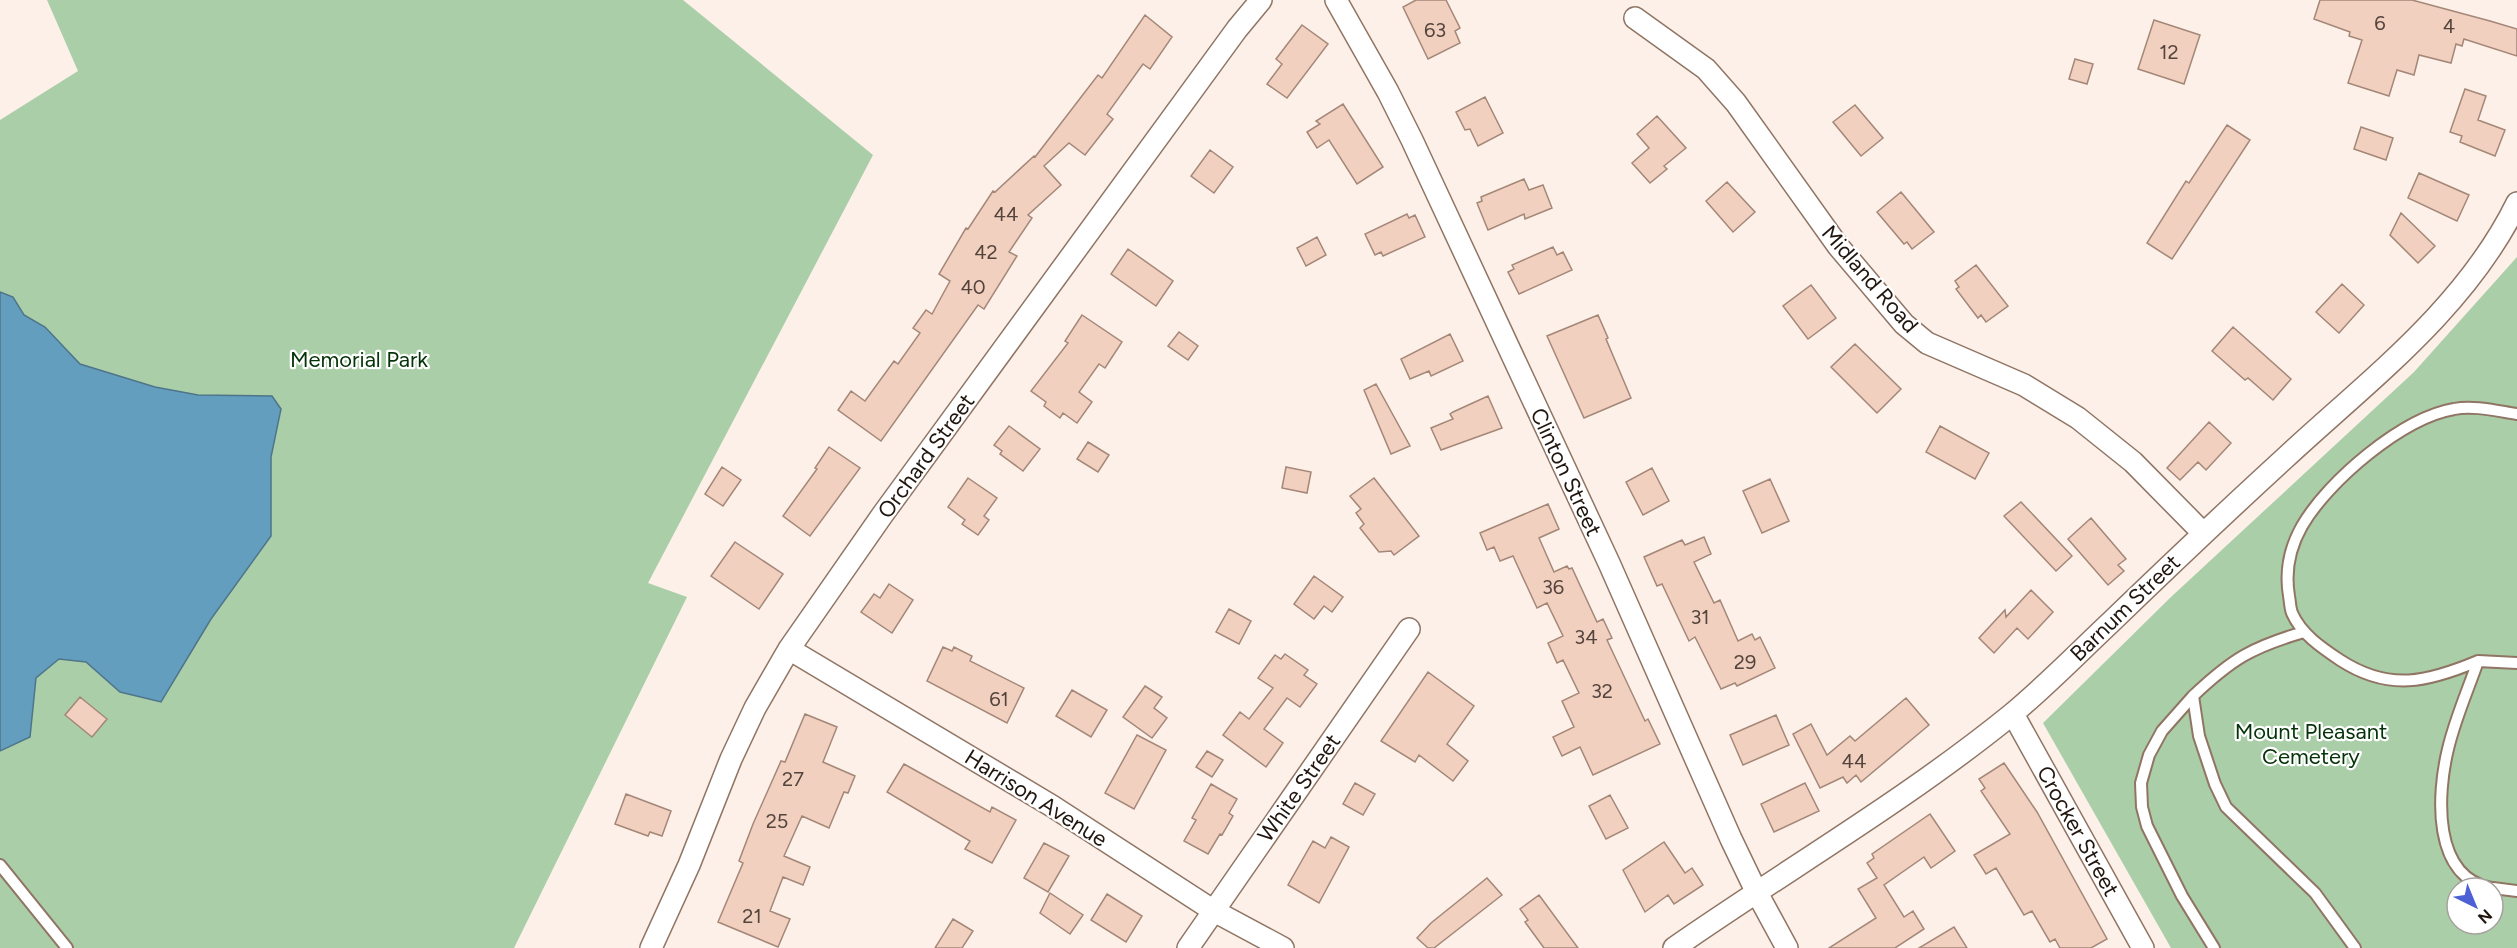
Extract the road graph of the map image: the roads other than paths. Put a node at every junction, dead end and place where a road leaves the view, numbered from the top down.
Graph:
1 (1261, 0) edge
2 (1336, 0) edge
3 (1635, 18) dead end
4 (2517, 203) edge
5 (2517, 414) edge
6 (2204, 533) junction
7 (1409, 629) dead end
8 (2304, 632) junction
9 (789, 649) junction
10 (2478, 661) junction
11 (2517, 663) edge
12 (2193, 696) junction
13 (2013, 714) junction
14 (0, 865) edge
15 (2466, 876) edge
16 (1756, 891) junction
17 (1214, 911) junction
18 (67, 948) edge
19 (651, 948) edge
20 (1188, 948) edge
21 (1283, 948) edge
22 (1674, 948) edge
23 (1787, 948) edge
24 (2143, 948) edge
25 (2214, 948) edge
26 (2355, 948) edge

1 - 9 street, Orchard Street
2 - 16 street, Clinton Street
3 - 6 street, Midland Road
4 - 6 street, Barnum Street
5 - 8 lane
6 - 13 street, Barnum Street
7 - 17 street, White Street
8 - 10 lane
8 - 12 lane
9 - 17 street, Harrison Avenue
9 - 19 street, Orchard Street
10 - 11 lane
10 - 15 lane
12 - 25 lane
12 - 26 lane
13 - 16 street, Barnum Street
13 - 24 street, Crocker Street
14 - 18 lane
16 - 22 street, Barnum Street
16 - 23 street, Clinton Street
17 - 20 street, White Street
17 - 21 street, Harrison Avenue

